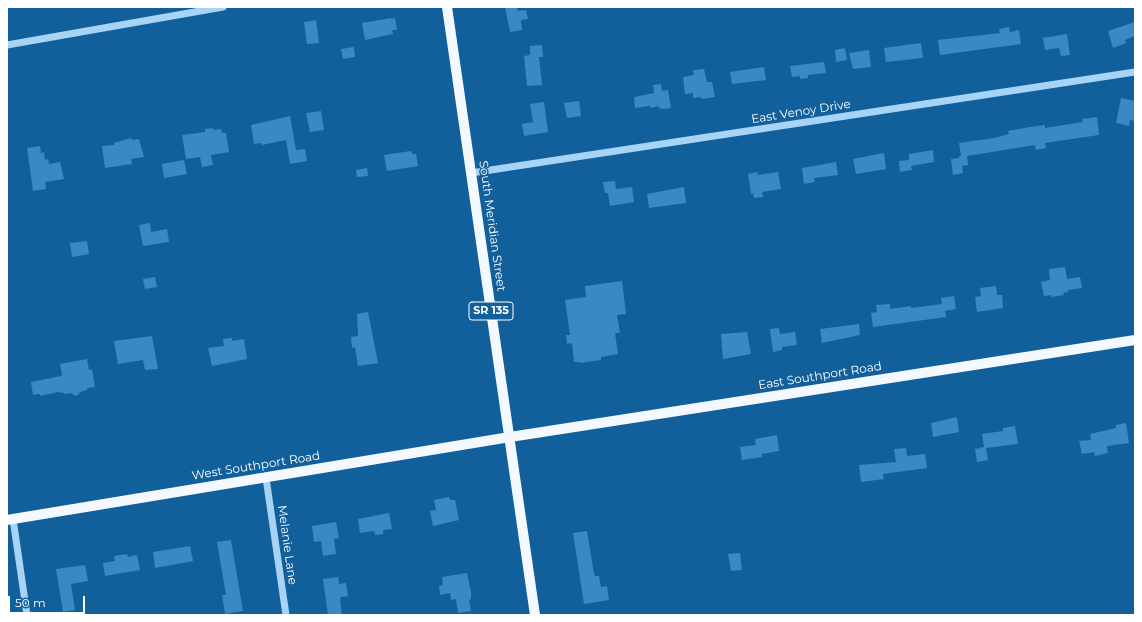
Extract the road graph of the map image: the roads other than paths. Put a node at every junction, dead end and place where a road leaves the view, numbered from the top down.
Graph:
1 (223, 7) edge
2 (447, 7) edge
3 (7, 45) edge
4 (1135, 72) edge
5 (471, 173) junction
6 (1135, 340) edge
7 (510, 437) junction
8 (266, 478) junction
9 (10, 520) edge
10 (27, 615) edge
11 (286, 615) edge
12 (535, 615) edge

1 - 3 street
2 - 5 main road, South Meridian Street / SR 135
4 - 5 street, East Venoy Drive
5 - 7 main road, South Meridian Street / SR 135
6 - 7 main road, East Southport Road
7 - 8 main road, West Southport Road
7 - 12 main road, South Meridian Street / SR 135
8 - 9 main road, West Southport Road
8 - 11 street, Melanie Lane
9 - 10 street

